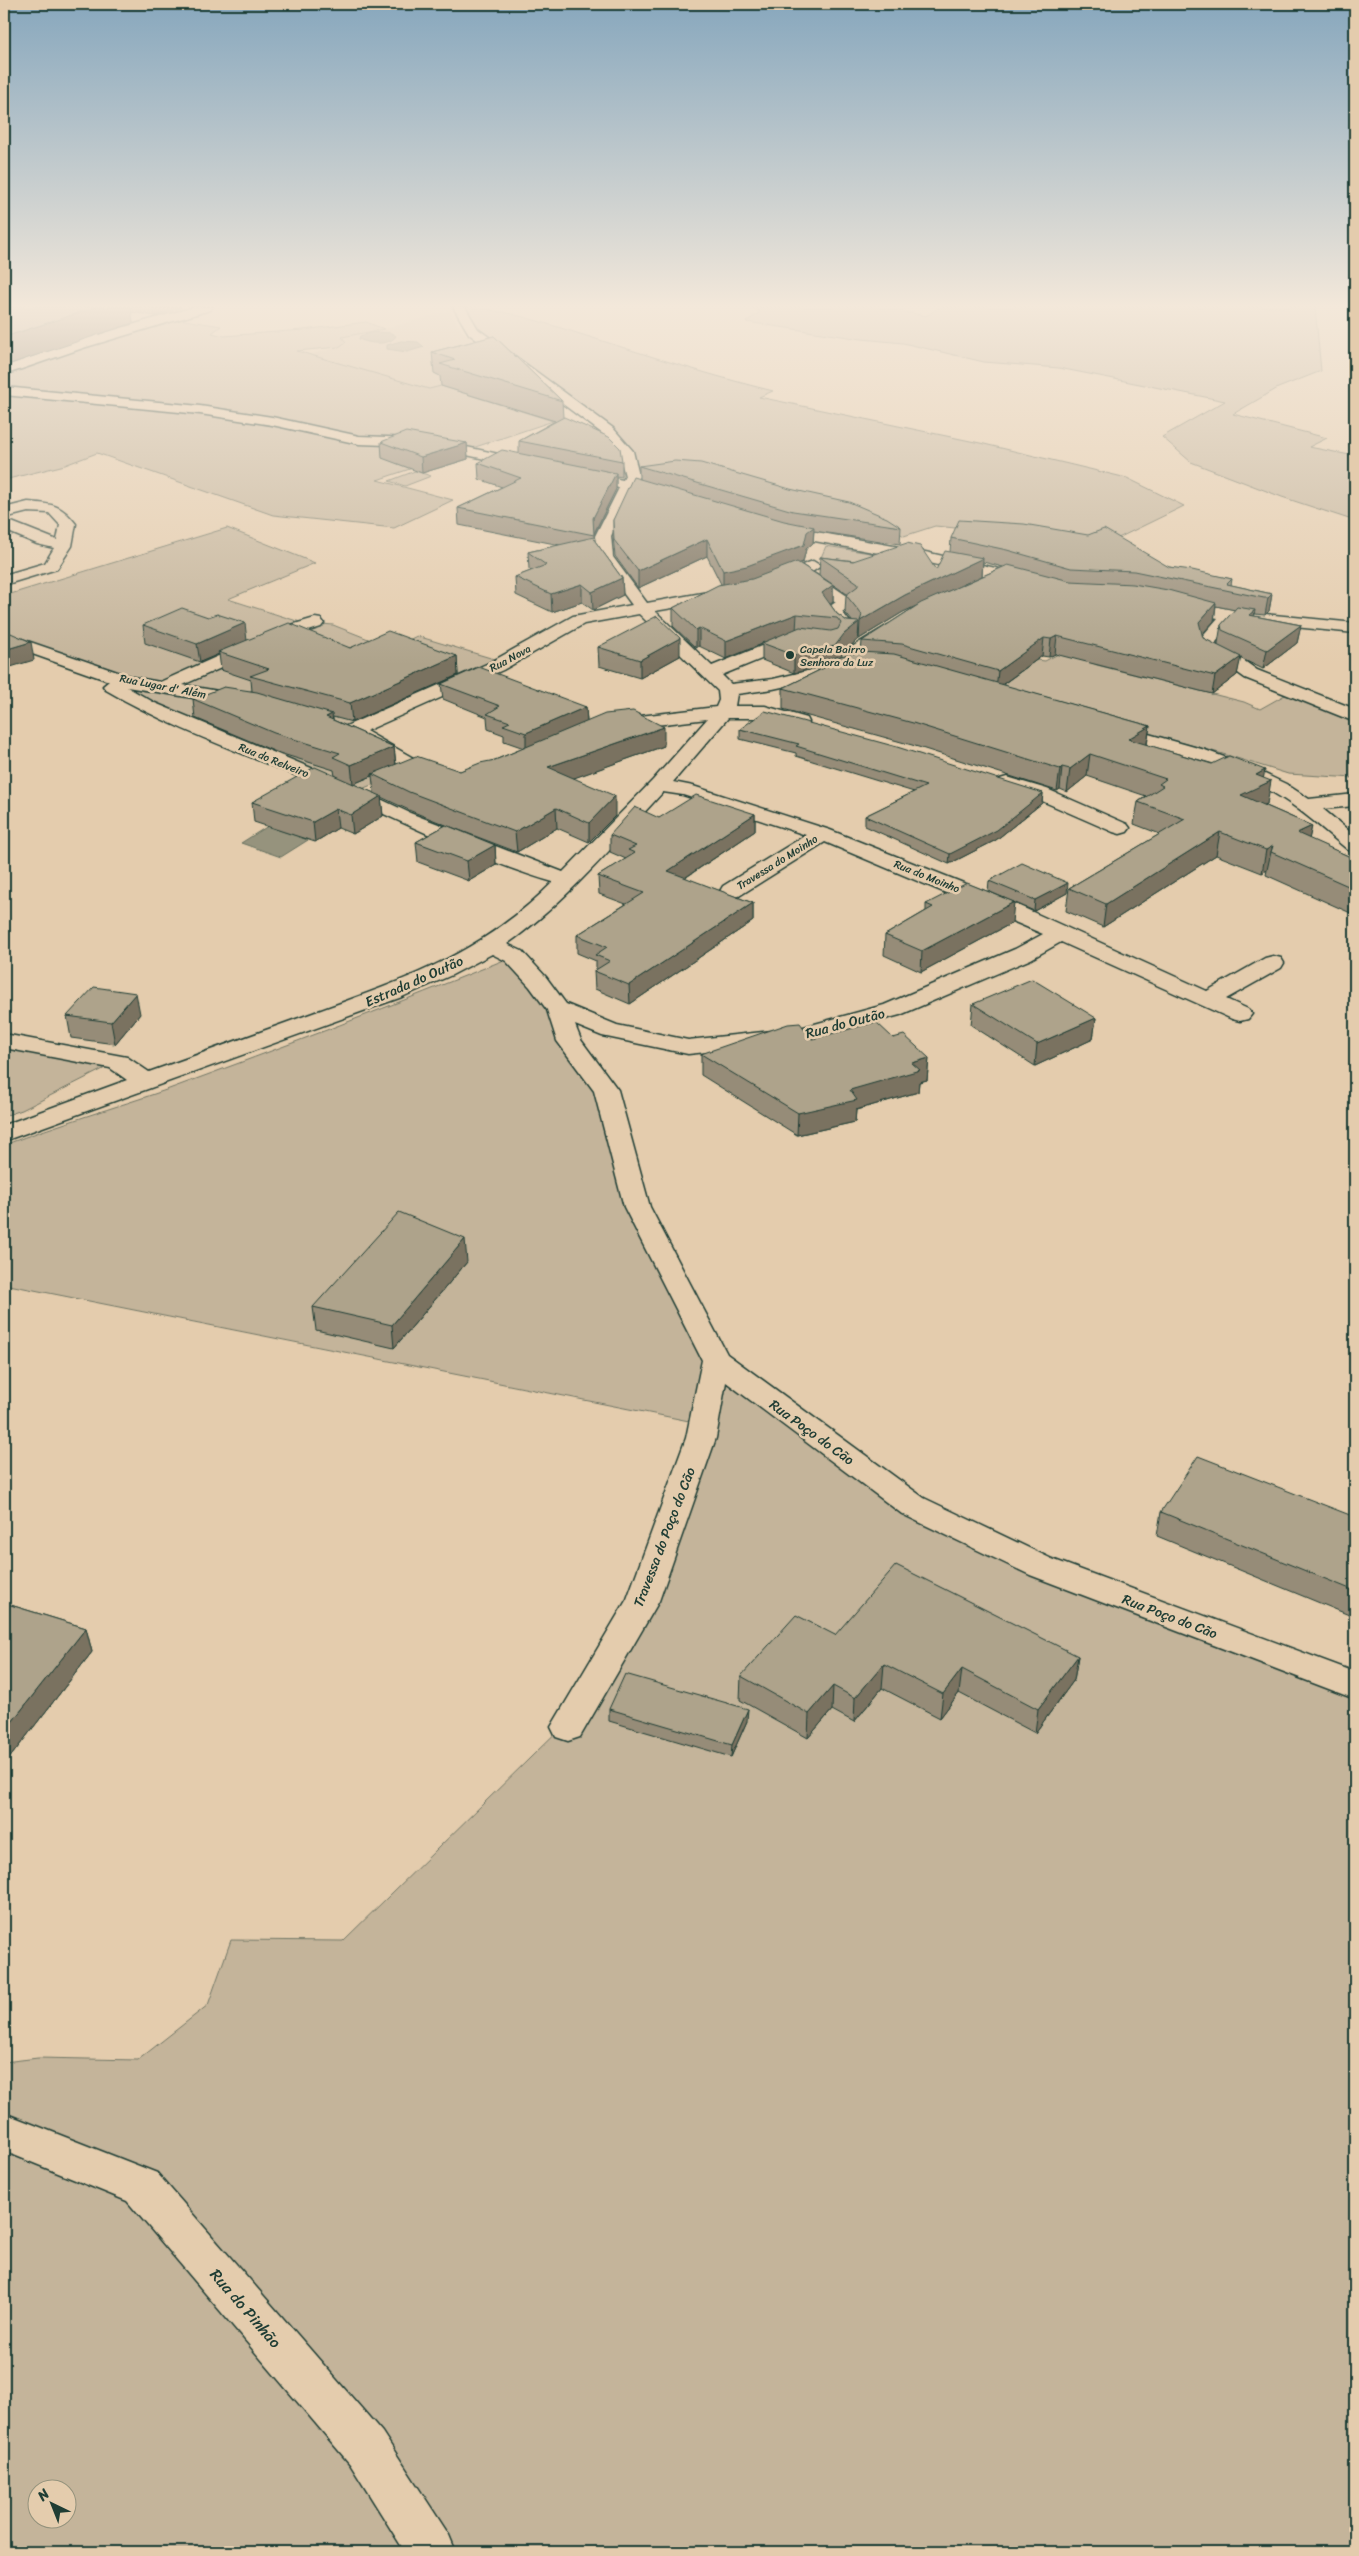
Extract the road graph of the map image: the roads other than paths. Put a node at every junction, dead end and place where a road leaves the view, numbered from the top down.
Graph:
1 (296, 426) edge
2 (601, 426) edge
3 (544, 468) edge
4 (563, 472) edge
5 (635, 478) junction
6 (678, 501) edge
7 (4, 513) edge
8 (4, 524) edge
9 (763, 526) edge
10 (819, 538) junction
11 (64, 546) junction
12 (906, 546) junction
13 (878, 562) edge
14 (814, 568) junction
15 (1005, 574) junction
16 (4, 580) edge
17 (980, 585) edge
18 (760, 586) edge
19 (1047, 586) edge
20 (743, 591) edge
21 (1158, 600) edge
22 (643, 609) junction
23 (1229, 617) junction
24 (906, 620) edge
25 (315, 623) dead end
26 (1355, 628) edge
27 (851, 634) junction
28 (885, 635) junction
29 (4, 638) edge
30 (833, 651) junction
31 (70, 662) junction
32 (868, 666) edge
33 (711, 673) junction
34 (161, 688) junction
35 (727, 690) junction
36 (262, 704) edge
37 (722, 712) junction
38 (1355, 716) edge
39 (335, 725) edge
40 (1097, 725) edge
41 (821, 727) edge
42 (593, 729) edge
43 (353, 730) junction
44 (415, 767) junction
45 (986, 776) edge
46 (457, 778) edge
47 (660, 786) junction
48 (352, 793) junction
49 (1355, 800) edge
50 (1305, 805) junction
51 (1120, 828) dead end
52 (823, 834) junction
53 (1355, 846) edge
54 (568, 880) junction
55 (731, 891) dead end
56 (1061, 933) junction
57 (491, 945) junction
58 (1273, 963) dead end
59 (1207, 1000) junction
60 (558, 1009) junction
61 (1240, 1014) dead end
62 (4, 1041) edge
63 (146, 1082) junction
64 (4, 1132) edge
65 (716, 1360) junction
66 (1355, 1686) edge
67 (568, 1727) dead end
68 (4, 2132) edge
69 (432, 2552) edge

1 - 3 street
2 - 5 street
4 - 5 street
5 - 6 street
5 - 22 street
7 - 11 street
8 - 11 street
9 - 10 street
10 - 12 street
10 - 14 street
11 - 16 street
12 - 13 street
12 - 15 street
14 - 18 street
14 - 27 street
15 - 17 street
15 - 19 street
20 - 22 street, Rua Nova
21 - 23 street
22 - 33 street
22 - 43 street, Rua Nova
23 - 26 street
23 - 38 street
24 - 28 street
25 - 34 street
27 - 28 street
27 - 30 street
28 - 30 street
29 - 31 street, Rua Lugar d' Além
30 - 32 street
30 - 33 street
30 - 35 street
31 - 34 street, Rua Lugar d' Além
31 - 48 street, Rua do Relveiro
33 - 35 street
34 - 36 street, Rua Lugar d' Além
35 - 37 street, Estrada do Outão
37 - 41 street
37 - 42 street
37 - 47 street, Estrada do Outão
39 - 43 street
40 - 50 street
43 - 44 street
44 - 46 street
44 - 48 street
45 - 51 street
47 - 52 street, Rua do Moinho
47 - 54 street, Estrada do Outão
48 - 54 street, Rua do Relveiro
49 - 50 street
50 - 53 street
52 - 55 street, Travessa do Moinho
52 - 56 street, Rua do Moinho
54 - 57 street, Estrada do Outão
56 - 59 street, Rua do Moinho
56 - 60 street, Rua do Outão
57 - 60 street, Rua Poço do Cão
57 - 63 street, Estrada do Outão
58 - 59 street
59 - 61 street, Rua do Moinho
60 - 65 street, Rua Poço do Cão
62 - 63 street
63 - 64 street, Estrada do Outão
65 - 66 street, Rua Poço do Cão
65 - 67 street, Travessa do Poço do Cão
68 - 69 street, Rua do Pinhão

